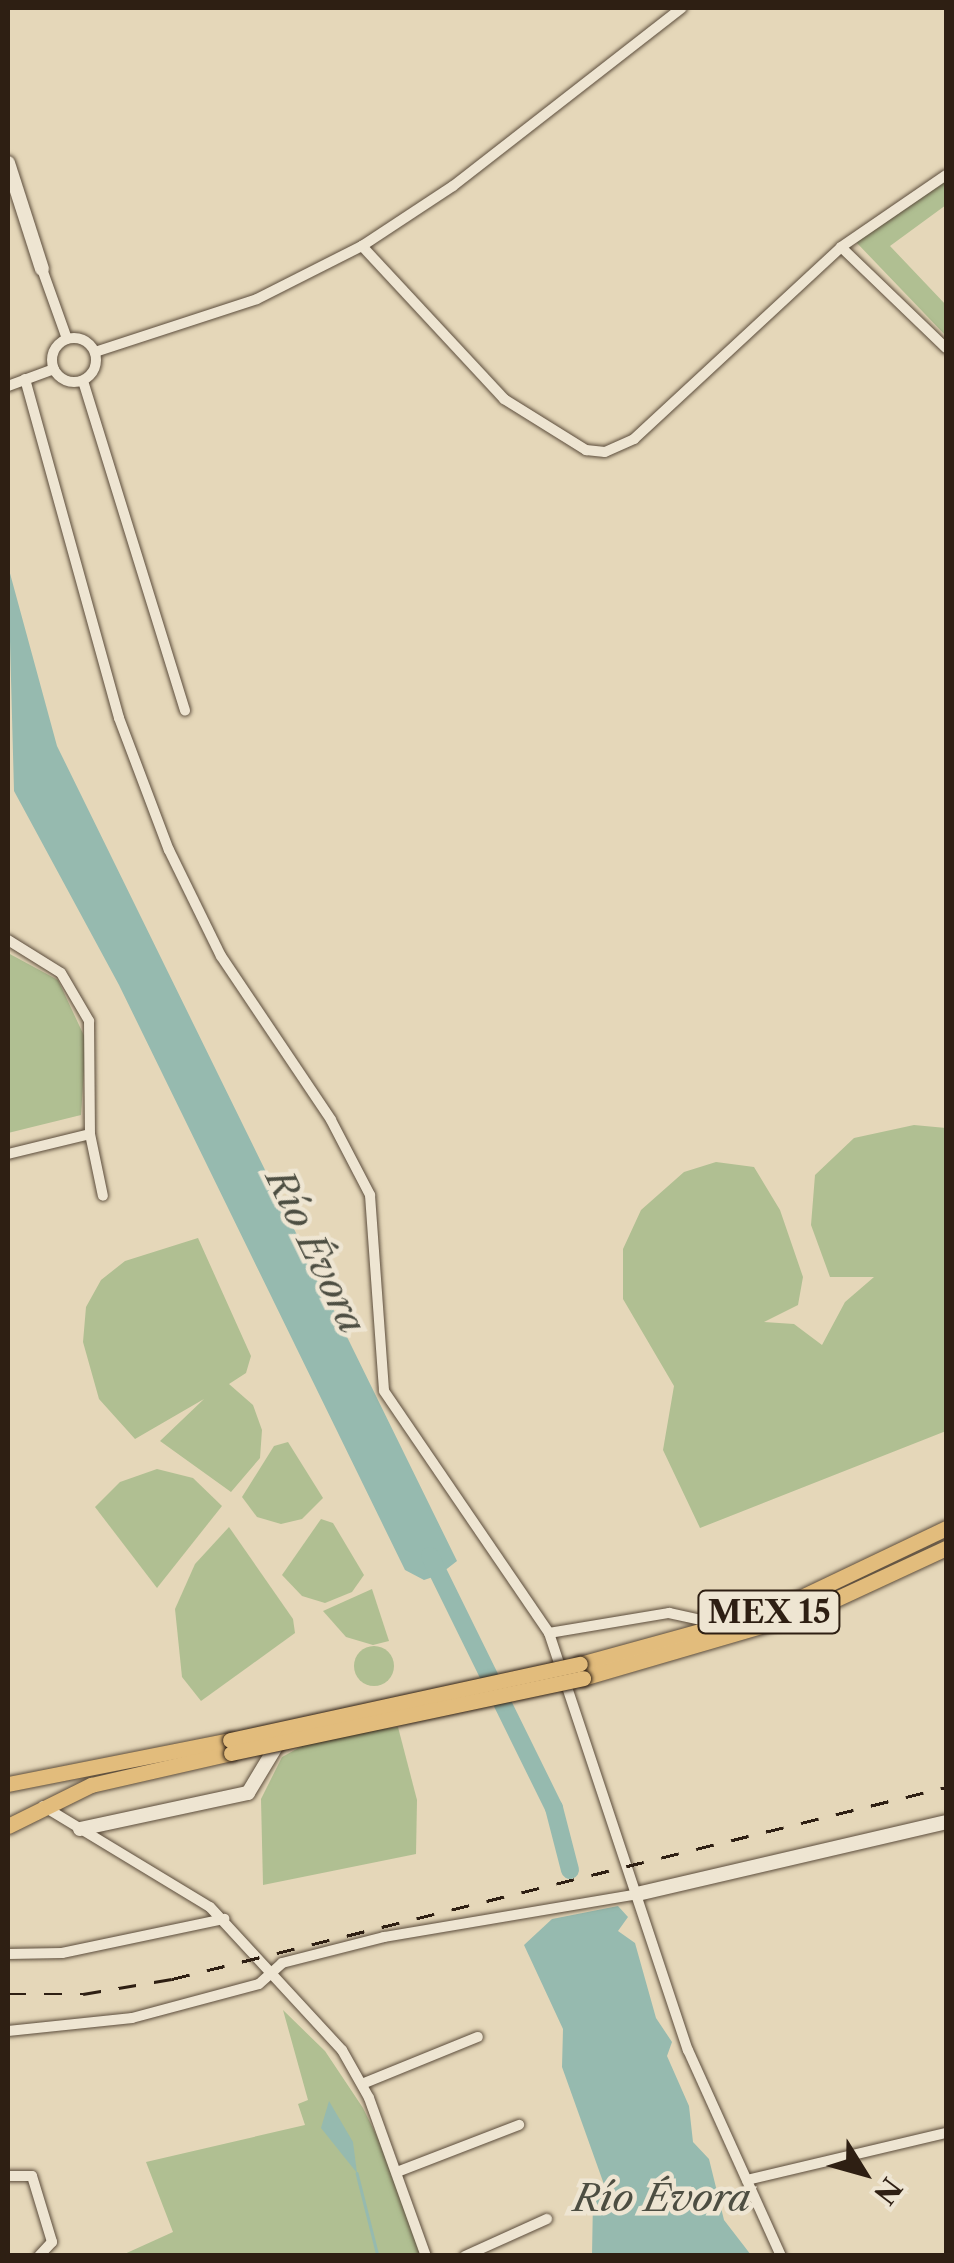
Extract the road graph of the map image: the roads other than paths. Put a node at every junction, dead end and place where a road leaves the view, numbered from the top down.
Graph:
1 (682, 8) edge
2 (8, 163) edge
3 (946, 175) edge
4 (362, 246) junction
5 (841, 246) junction
6 (42, 268) joint
7 (68, 339) junction
8 (946, 348) edge
9 (95, 352) junction
10 (54, 368) junction
11 (25, 379) junction
12 (83, 381) junction
13 (9, 386) edge
14 (185, 711) dead end
15 (8, 940) edge
16 (90, 1134) junction
17 (8, 1154) edge
18 (103, 1196) dead end
19 (946, 1528) edge
20 (946, 1548) edge
21 (726, 1626) junction
22 (548, 1632) junction
23 (581, 1671) junction
24 (278, 1743) junction
25 (231, 1746) junction
26 (8, 1784) edge
27 (42, 1805) junction
28 (946, 1822) edge
29 (8, 1826) edge
30 (80, 1829) junction
31 (637, 1894) junction
32 (224, 1919) junction
33 (8, 1954) edge
34 (270, 1974) junction
35 (8, 2031) edge
36 (478, 2037) dead end
37 (362, 2084) junction
38 (518, 2125) dead end
39 (946, 2133) edge
40 (397, 2172) junction
41 (8, 2176) edge
42 (746, 2180) junction
43 (547, 2219) dead end
44 (39, 2256) edge
45 (426, 2256) edge
46 (465, 2256) edge
47 (781, 2256) edge

1 - 4 street
2 - 6 street
3 - 5 street
4 - 5 street
4 - 9 street
5 - 8 street
6 - 7 street
7 - 9 street
7 - 10 street
9 - 12 street
10 - 11 street
10 - 12 street
11 - 13 street
11 - 22 street
12 - 14 street
15 - 16 street
16 - 17 street
16 - 18 street
19 - 21 main road, MEX 15
20 - 23 main road, MEX 15
21 - 22 street
21 - 23 main road, MEX 15
22 - 31 street
23 - 24 main road, MEX 15, bridge
23 - 25 main road, MEX 15, bridge
24 - 25 main road, MEX 15, bridge
24 - 30 street
25 - 26 main road, MEX 15
25 - 27 main road, MEX 15
27 - 29 main road, MEX 15
27 - 30 street
28 - 31 street
30 - 32 street
31 - 34 street
31 - 42 street
32 - 33 street
32 - 34 street
34 - 35 street
34 - 37 street
36 - 37 street
37 - 40 street
38 - 40 street
39 - 42 street
40 - 45 street
41 - 44 street
42 - 47 street
43 - 46 street

